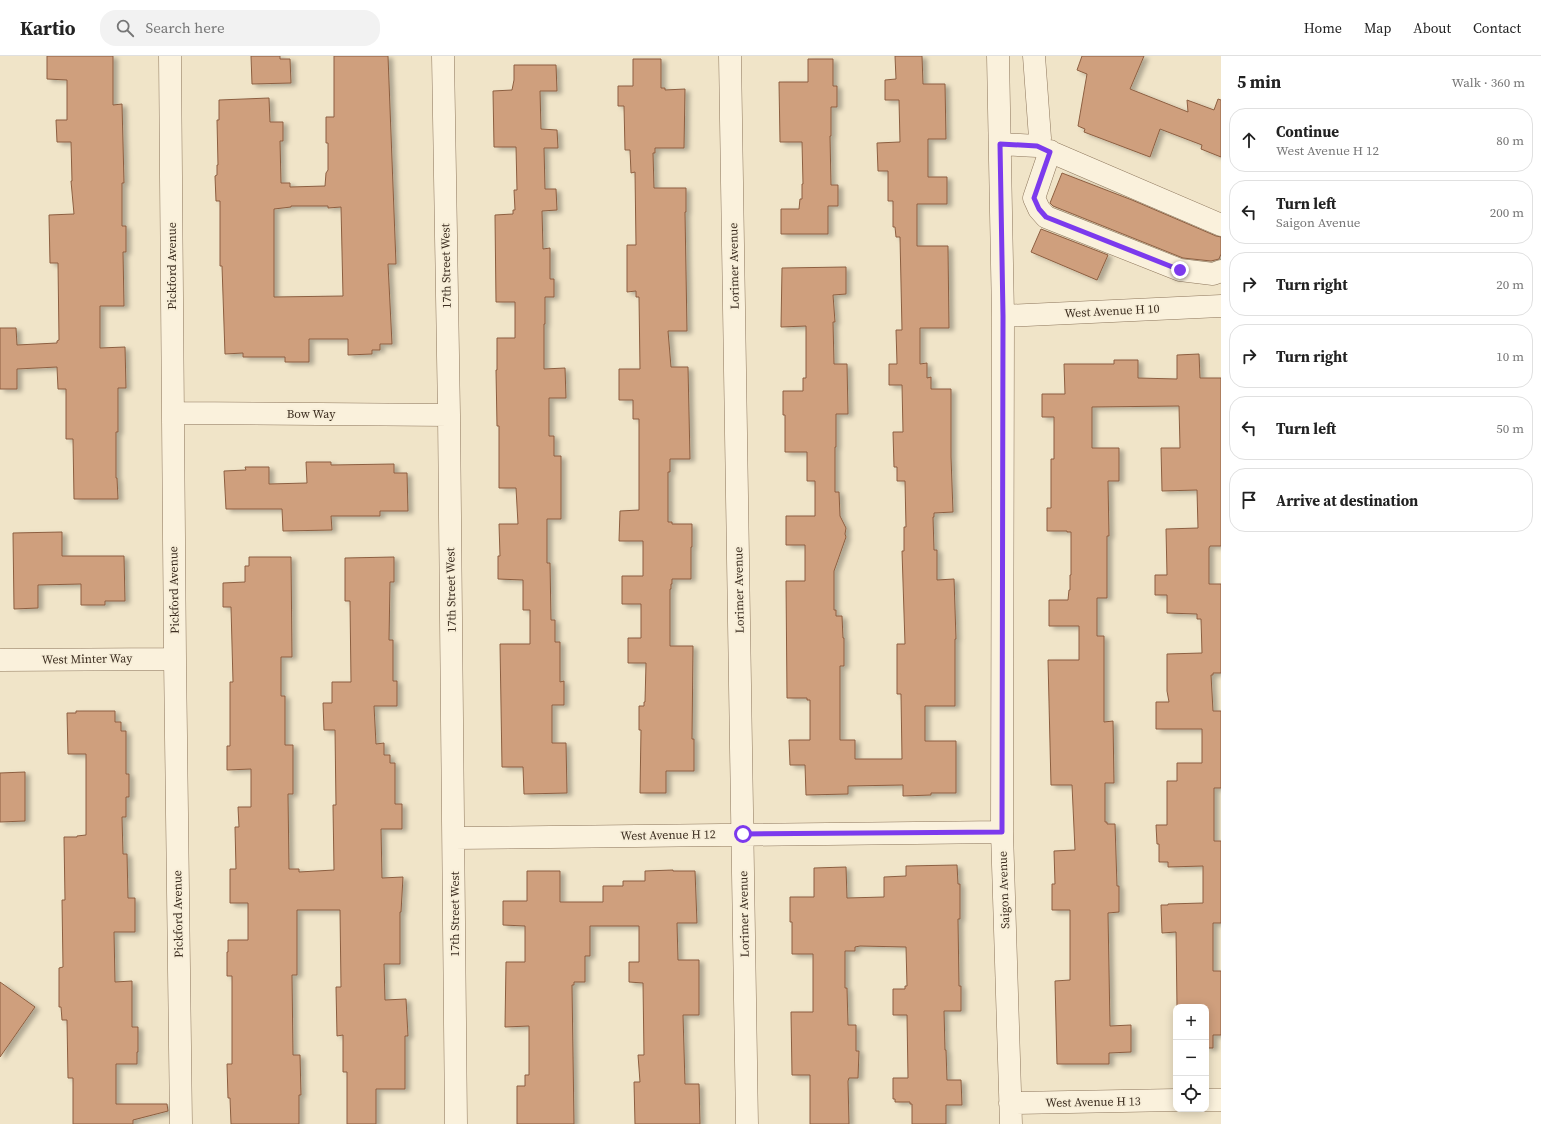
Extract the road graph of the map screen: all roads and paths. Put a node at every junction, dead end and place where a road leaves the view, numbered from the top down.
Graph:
1 (170, 56) edge
2 (443, 56) edge
3 (730, 56) edge
4 (998, 56) edge
5 (1034, 56) edge
6 (1000, 144) junction
7 (1043, 149) junction
8 (1221, 225) edge
9 (1221, 271) edge
10 (1221, 306) edge
11 (1003, 316) junction
12 (173, 413) junction
13 (449, 415) junction
14 (175, 658) junction
15 (0, 660) edge
16 (1002, 832) junction
17 (743, 834) junction
18 (454, 838) junction
19 (1173, 1100) edge
20 (1209, 1100) edge
21 (1221, 1100) edge
22 (1011, 1113) edge
23 (181, 1124) edge
24 (456, 1124) edge
25 (747, 1124) edge

1 - 12 street, Pickford Avenue
2 - 13 street, 17th Street West
3 - 17 street, Lorimer Avenue
4 - 6 street, Saigon Avenue
5 - 7 street
6 - 7 street
6 - 11 street, Saigon Avenue
7 - 8 street
7 - 9 street
10 - 11 street, West Avenue H 10
11 - 16 street, Saigon Avenue
12 - 13 street, Bow Way
12 - 14 street, Pickford Avenue
13 - 18 street, 17th Street West
14 - 15 street, West Minter Way
14 - 23 street, Pickford Avenue
16 - 17 street, West Avenue H 12
16 - 22 street, Saigon Avenue
17 - 18 street, West Avenue H 12
17 - 25 street, Lorimer Avenue
18 - 24 street, 17th Street West
19 - 22 street, West Avenue H 13
20 - 21 street

